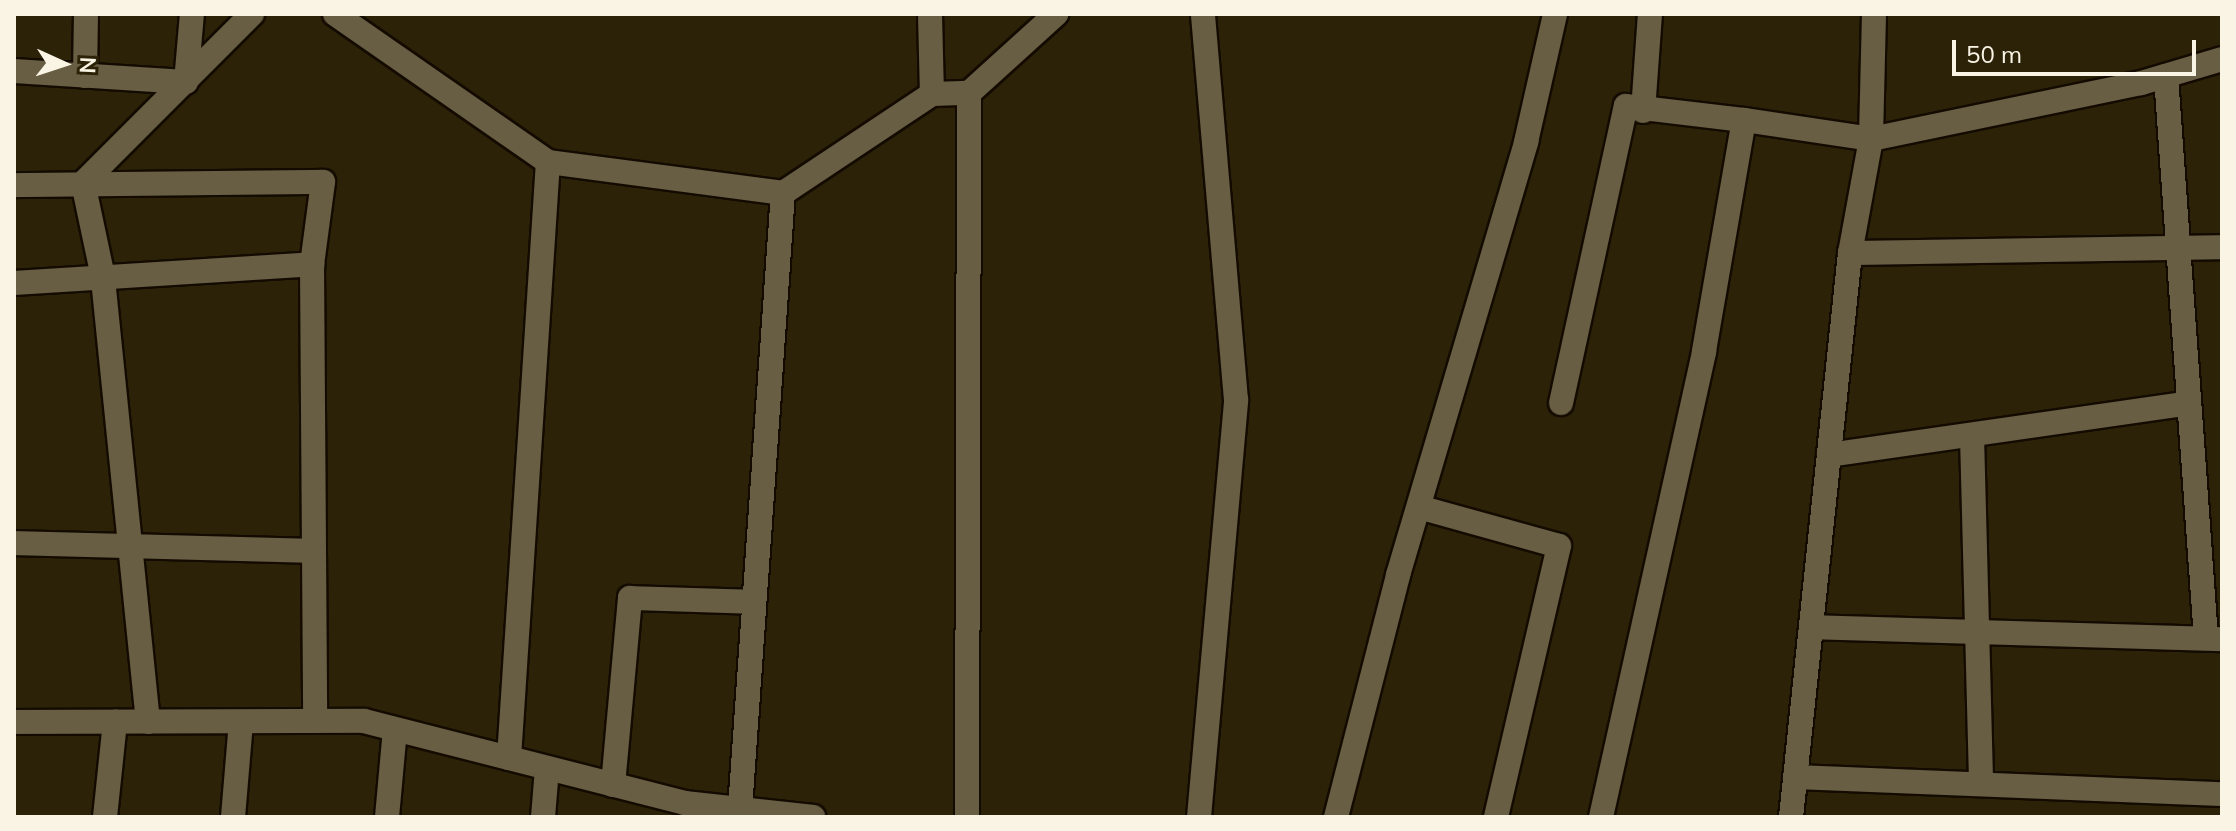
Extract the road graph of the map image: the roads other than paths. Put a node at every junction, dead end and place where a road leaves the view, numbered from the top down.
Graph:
1 (86, 14) edge
2 (192, 14) edge
3 (252, 14) edge
4 (335, 14) edge
5 (930, 14) edge
6 (1056, 14) edge
7 (1203, 14) edge
8 (1555, 14) edge
9 (1650, 14) edge
10 (1874, 14) edge
11 (2222, 59) edge
12 (14, 71) edge
13 (85, 76) junction
14 (2166, 76) junction
15 (186, 82) junction
16 (969, 93) junction
17 (932, 94) junction
18 (1643, 111) junction
19 (1744, 120) junction
20 (1871, 139) junction
21 (548, 162) junction
22 (85, 185) junction
23 (18, 187) edge
24 (783, 193) junction
25 (2222, 247) edge
26 (2177, 248) junction
27 (1850, 253) junction
28 (312, 264) junction
29 (103, 277) junction
30 (14, 283) edge
31 (1561, 403) dead end
32 (2188, 403) junction
33 (1972, 436) junction
34 (1829, 455) junction
35 (1422, 508) junction
36 (14, 543) edge
37 (131, 546) junction
38 (314, 551) junction
39 (754, 602) junction
40 (1811, 627) junction
41 (1977, 632) junction
42 (2214, 639) edge
43 (315, 721) junction
44 (14, 722) edge
45 (115, 722) junction
46 (148, 722) junction
47 (241, 722) junction
48 (395, 729) junction
49 (509, 758) junction
50 (547, 768) junction
51 (1795, 777) junction
52 (1981, 784) junction
53 (613, 785) junction
54 (2222, 794) edge
55 (740, 809) junction
56 (684, 810) edge
57 (105, 817) edge
58 (233, 817) edge
59 (387, 817) edge
60 (543, 817) edge
61 (813, 817) edge
62 (967, 817) edge
63 (1199, 817) edge
64 (1336, 817) edge
65 (1496, 817) edge
66 (1601, 817) edge
67 (1791, 817) edge

1 - 13 street
2 - 15 street
3 - 15 street
4 - 21 street
5 - 17 street
6 - 16 street
7 - 63 street
8 - 35 street
9 - 18 street
10 - 20 street
11 - 14 street
12 - 13 street
13 - 15 street
14 - 20 street
14 - 26 street
15 - 22 street
16 - 17 street
16 - 62 street
17 - 24 street
18 - 19 street
18 - 31 street
19 - 20 street
19 - 66 street
20 - 27 street
21 - 24 street
21 - 49 street
22 - 23 street
22 - 28 street
22 - 29 street
24 - 39 street
25 - 26 street
26 - 27 street
26 - 32 street
27 - 34 street
28 - 29 street
28 - 38 street
29 - 30 street
29 - 37 street
32 - 33 street
32 - 42 street
33 - 34 street
33 - 41 street
34 - 40 street
35 - 64 street
35 - 65 street
36 - 37 street
37 - 38 street
37 - 46 street
38 - 43 street
39 - 53 street
39 - 55 street
40 - 41 street
40 - 51 street
41 - 42 street
41 - 52 street
43 - 47 street
43 - 48 street
44 - 45 street
45 - 46 street
45 - 57 street
46 - 47 street
47 - 58 street
48 - 49 street
48 - 59 street
49 - 50 street
50 - 53 street
50 - 60 street
51 - 52 street
51 - 67 street
52 - 54 street
53 - 56 street
55 - 56 street
55 - 61 street

